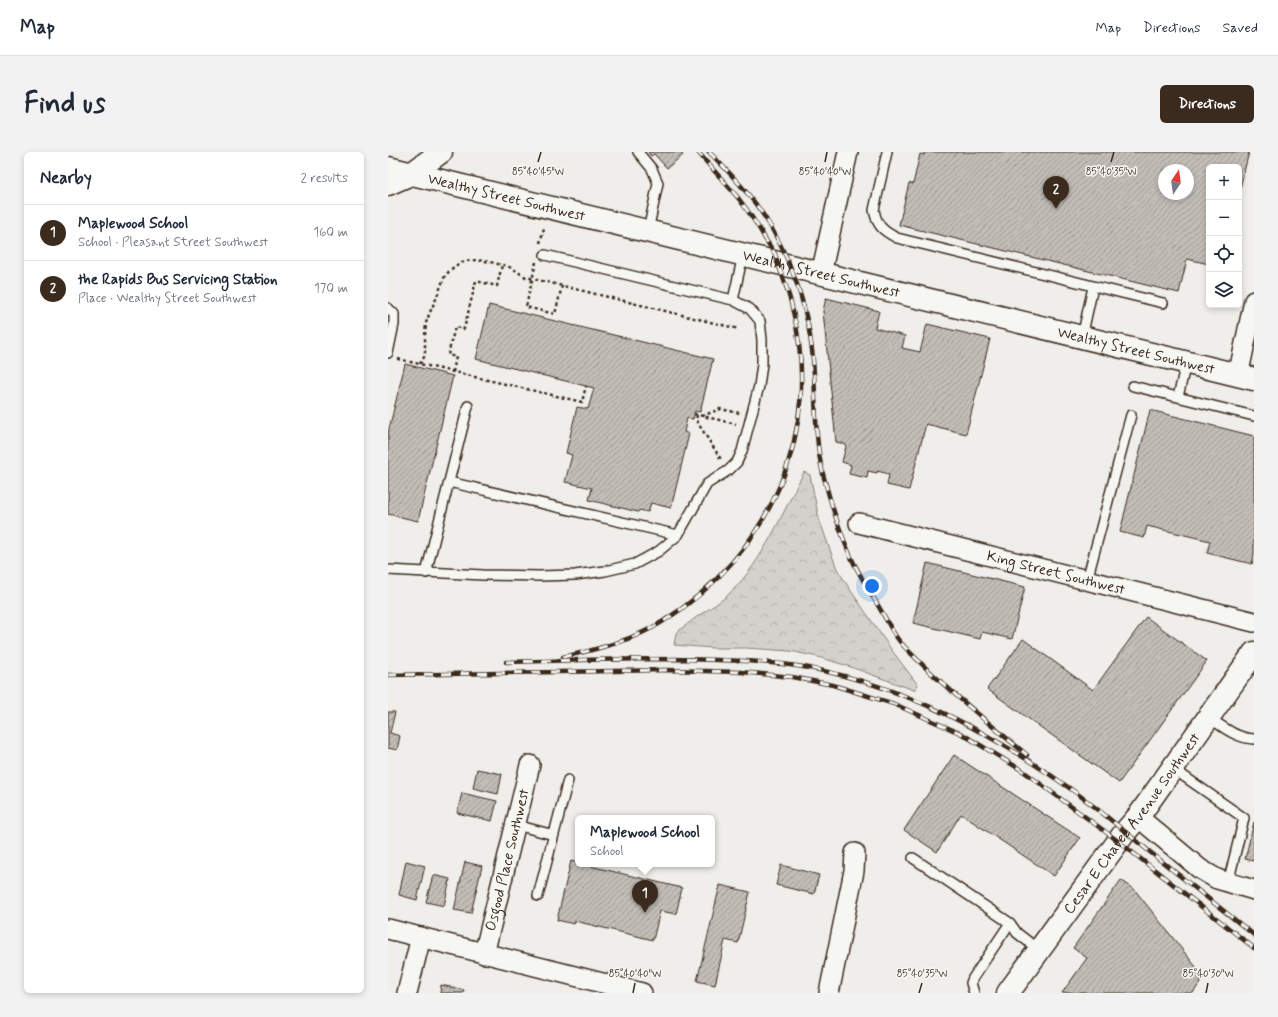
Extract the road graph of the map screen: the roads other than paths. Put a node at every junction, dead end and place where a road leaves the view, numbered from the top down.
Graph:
1 (441, 152) edge
2 (638, 152) edge
3 (848, 152) edge
4 (887, 152) edge
5 (388, 168) edge
6 (411, 174) junction
7 (388, 184) edge
8 (648, 231) junction
9 (540, 254) road end
10 (744, 254) junction
11 (821, 274) junction
12 (1093, 287) junction
13 (733, 300) junction
14 (1254, 301) edge
15 (1163, 303) dead end
16 (388, 308) edge
17 (1082, 337) junction
18 (388, 353) edge
19 (1186, 362) junction
20 (1246, 377) edge
21 (1133, 386) dead end
22 (1178, 397) junction
23 (468, 406) dead end
24 (1131, 415) dead end
25 (1254, 416) edge
26 (449, 482) junction
27 (858, 523) dead end
28 (678, 535) junction
29 (388, 570) edge
30 (426, 573) junction
31 (1087, 580) junction
32 (1254, 622) edge
33 (1254, 653) edge
34 (1208, 717) junction
35 (1254, 740) edge
36 (530, 765) dead end
37 (1172, 768) junction
38 (568, 780) dead end
39 (1138, 817) junction
40 (516, 825) junction
41 (554, 835) junction
42 (855, 853) dead end
43 (913, 858) dead end
44 (1228, 883) junction
45 (1254, 890) edge
46 (538, 896) dead end
47 (1010, 923) junction
48 (388, 929) edge
49 (421, 937) junction
50 (1040, 950) junction
51 (484, 954) junction
52 (408, 993) edge
53 (642, 993) edge
54 (829, 993) edge
55 (974, 993) edge
56 (1008, 993) edge

1 - 6 main road
2 - 8 lane
3 - 11 street
4 - 12 lane
5 - 6 main road, Wealthy Street Southwest
6 - 7 main road
6 - 8 main road, Wealthy Street Southwest
8 - 10 main road, Wealthy Street Southwest
9 - 13 lane
10 - 11 main road, Wealthy Street Southwest
10 - 13 lane
11 - 17 main road, Wealthy Street Southwest
12 - 15 lane
12 - 17 lane
13 - 28 lane
14 - 20 street
16 - 18 lane
17 - 19 main road, Wealthy Street Southwest
19 - 20 main road, Wealthy Street Southwest
19 - 22 lane
21 - 22 lane
22 - 25 lane
23 - 26 lane
24 - 31 lane
26 - 28 lane
26 - 30 lane
27 - 31 street, King Street Southwest
28 - 30 lane
29 - 30 lane
31 - 32 street, King Street Southwest
33 - 34 main road, Cesar E Chavez Avenue Southwest
34 - 35 lane
34 - 37 main road, Cesar E Chavez Avenue Southwest
36 - 40 street, Osgood Place Southwest
37 - 39 main road, Cesar E Chavez Avenue Southwest
37 - 44 lane
38 - 41 lane
39 - 44 street
39 - 50 main road, Cesar E Chavez Avenue Southwest
40 - 41 lane
40 - 51 street, Osgood Place Southwest
41 - 46 lane
42 - 54 street
43 - 47 lane
44 - 45 street
47 - 50 lane
47 - 55 lane
48 - 49 street
49 - 51 street
49 - 52 street
50 - 56 main road, Cesar E Chavez Avenue Southwest
51 - 53 street

